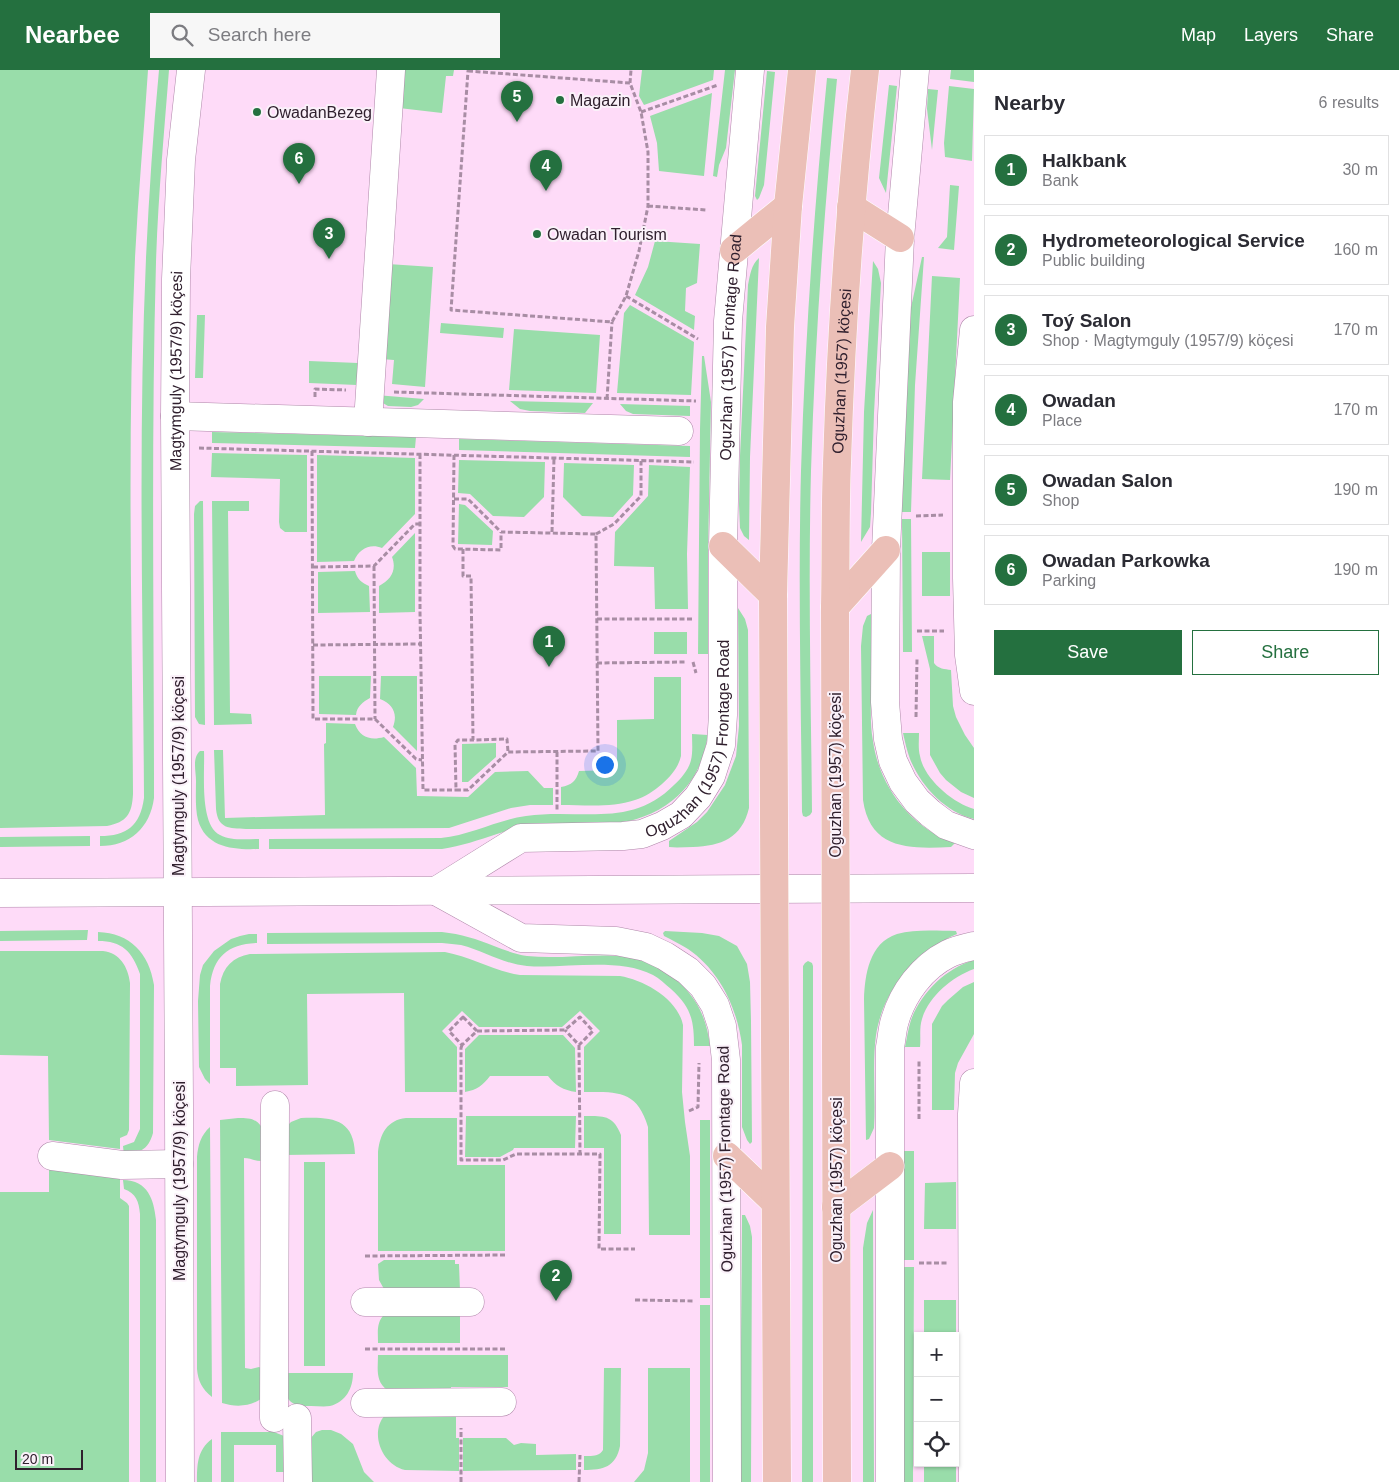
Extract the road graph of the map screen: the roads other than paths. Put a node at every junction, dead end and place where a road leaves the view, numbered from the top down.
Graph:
1 (191, 70) edge
2 (391, 70) edge
3 (750, 70) edge
4 (802, 70) edge
5 (865, 70) edge
6 (915, 70) edge
7 (788, 206) junction
8 (852, 207) junction
9 (900, 238) junction
10 (734, 250) junction
11 (974, 330) edge
12 (176, 416) junction
13 (368, 422) junction
14 (679, 431) dead end
15 (723, 546) junction
16 (886, 550) junction
17 (773, 595) junction
18 (835, 608) junction
19 (974, 691) edge
20 (974, 835) edge
21 (974, 888) edge
22 (836, 889) junction
23 (774, 890) junction
24 (178, 891) junction
25 (436, 891) junction
26 (0, 893) edge
27 (974, 946) edge
28 (974, 1083) edge
29 (275, 1105) dead end
30 (52, 1156) dead end
31 (727, 1156) junction
32 (179, 1164) junction
33 (890, 1166) junction
34 (775, 1202) junction
35 (836, 1207) junction
36 (365, 1302) dead end
37 (470, 1302) dead end
38 (502, 1402) dead end
39 (365, 1403) dead end
40 (180, 1482) edge
41 (298, 1482) edge
42 (727, 1482) edge
43 (777, 1482) edge
44 (838, 1482) edge
45 (890, 1482) edge
46 (973, 1482) edge

1 - 12 street, Magtymguly (1957/9) köçesi
2 - 13 street
3 - 10 street, Oguzhan (1957) Frontage Road
4 - 7 main road
5 - 8 main road, Oguzhan (1957) köçesi
6 - 9 street
7 - 10 main road
7 - 17 main road
8 - 9 main road
8 - 18 main road, Oguzhan (1957) köçesi
9 - 16 street
10 - 15 street, Oguzhan (1957) Frontage Road
11 - 19 street
12 - 13 street
12 - 24 street, Magtymguly (1957/9) köçesi
13 - 14 street
15 - 17 main road
15 - 25 street, Oguzhan (1957) Frontage Road
16 - 18 main road
16 - 20 street
17 - 23 main road
18 - 22 main road, Oguzhan (1957) köçesi
21 - 22 street
22 - 23 street
22 - 35 main road, Oguzhan (1957) köçesi
23 - 25 street
23 - 34 main road
24 - 25 street
24 - 26 street
24 - 32 street, Magtymguly (1957/9) köçesi
25 - 31 street, Oguzhan (1957) Frontage Road
27 - 33 street
28 - 46 street
29 - 41 street
30 - 32 street
31 - 34 main road
31 - 42 street, Oguzhan (1957) Frontage Road
32 - 40 street, Magtymguly (1957/9) köçesi
33 - 35 main road
33 - 45 street
34 - 43 main road
35 - 44 main road, Oguzhan (1957) köçesi
36 - 37 street
38 - 39 street

